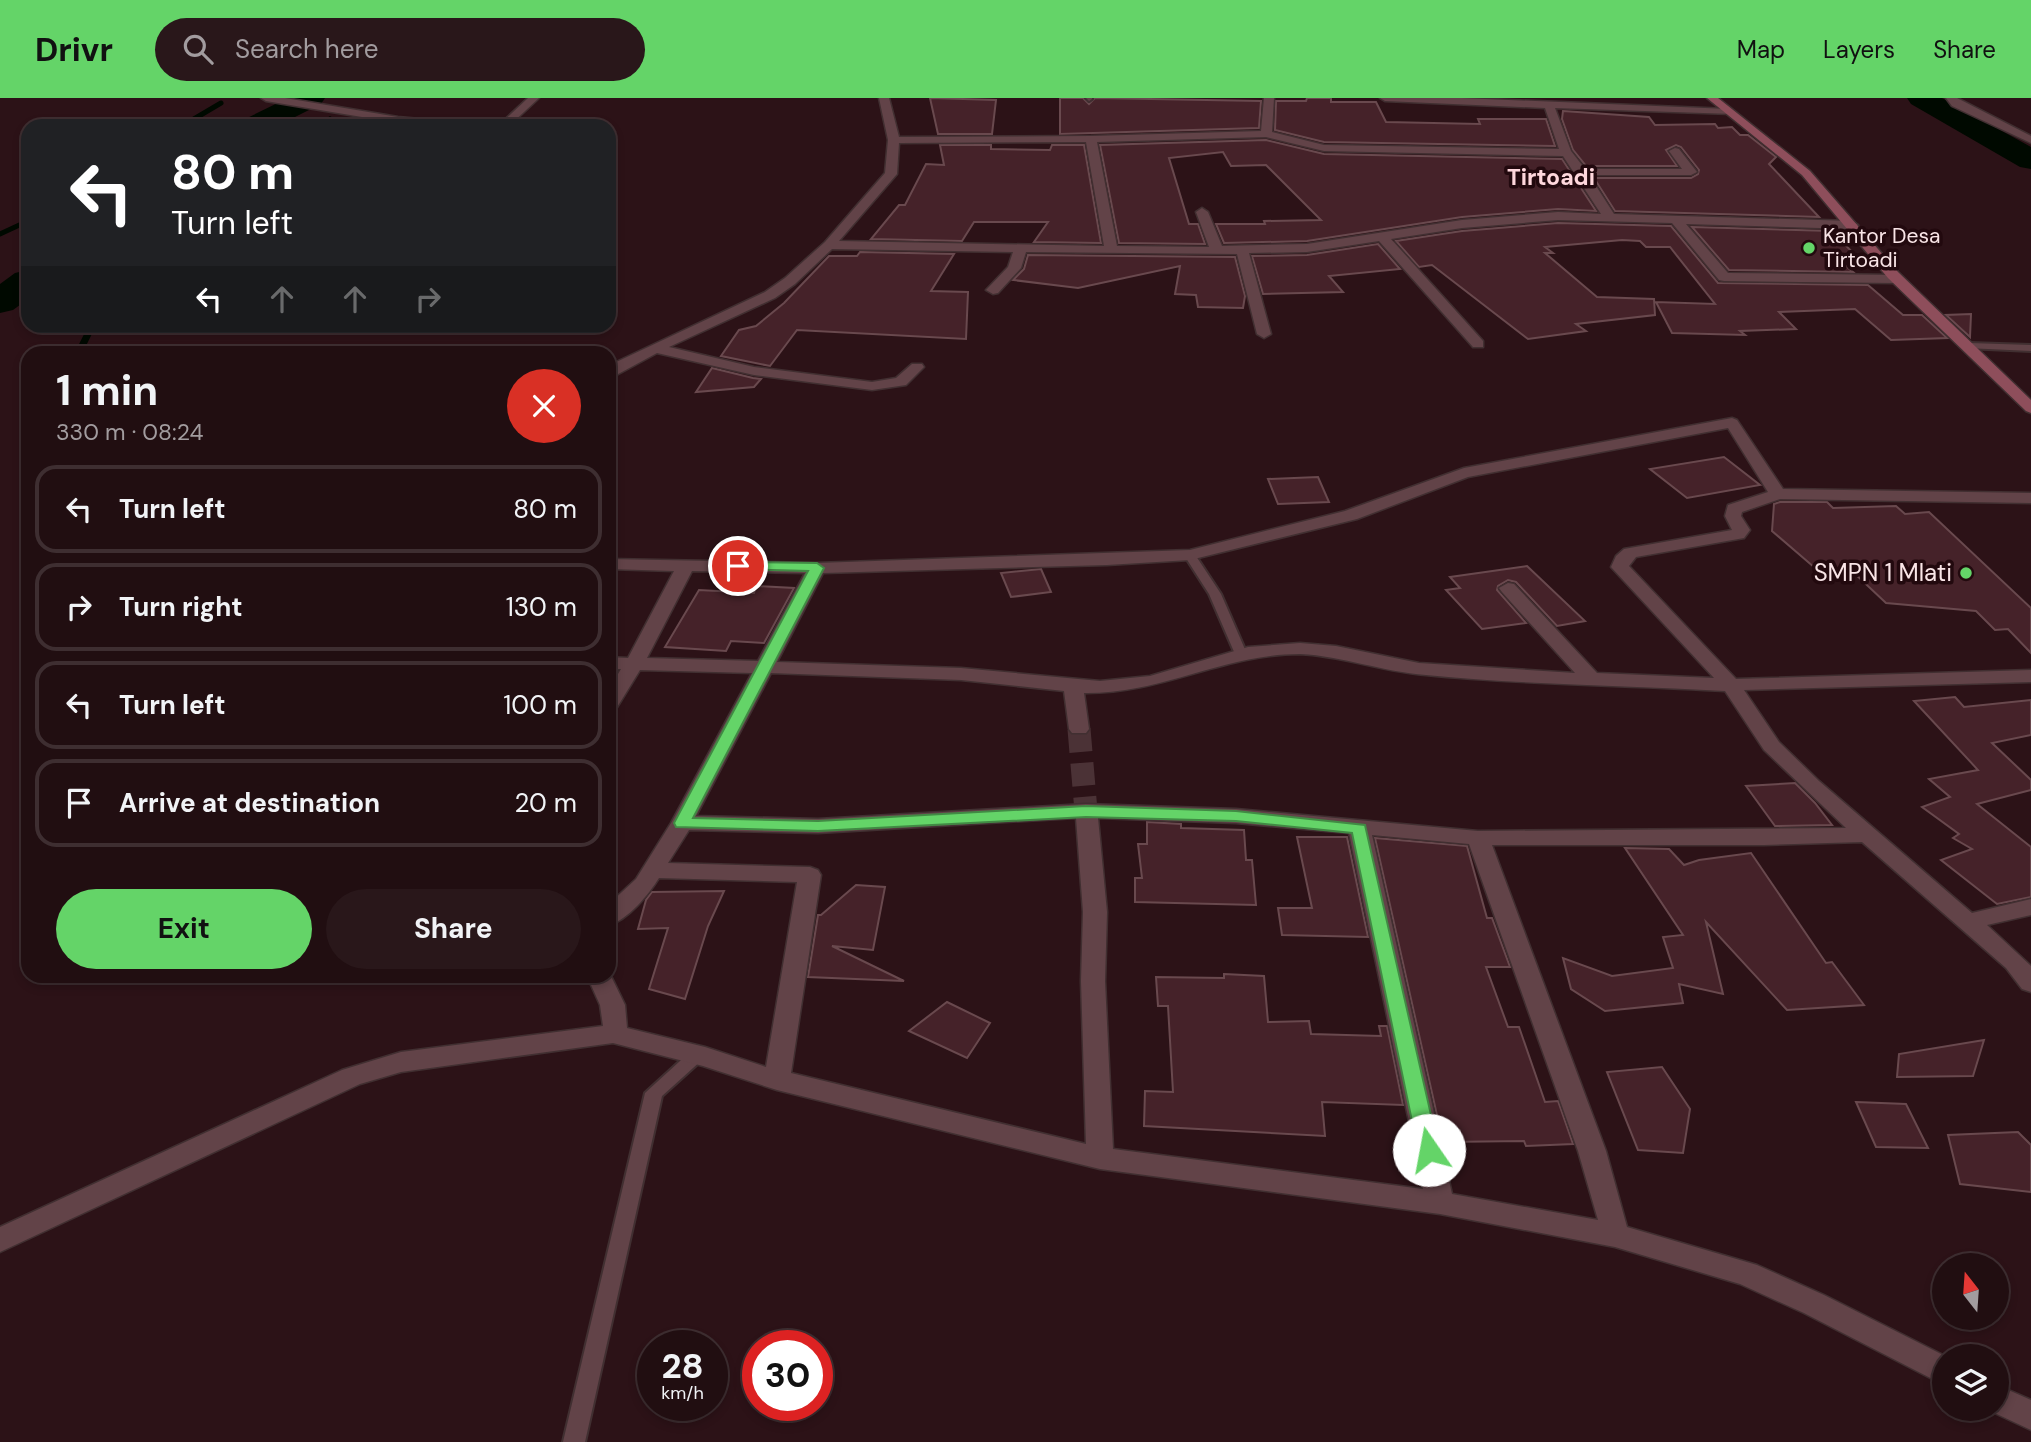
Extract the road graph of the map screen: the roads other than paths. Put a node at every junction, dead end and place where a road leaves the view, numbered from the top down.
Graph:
1 (266, 98) edge
2 (534, 98) edge
3 (884, 98) edge
4 (1269, 98) edge
5 (1385, 98) edge
6 (1712, 98) edge
7 (1951, 98) edge
8 (1549, 105) junction
9 (1729, 112) junction
10 (391, 119) edge
11 (511, 119) edge
12 (1266, 134) junction
13 (1091, 139) junction
14 (894, 140) junction
15 (2031, 140) edge
16 (1675, 151) dead end
17 (1566, 153) junction
18 (1582, 172) junction
19 (1202, 212) dead end
20 (1609, 216) junction
21 (1675, 219) junction
22 (1852, 225) junction
23 (1384, 237) junction
24 (829, 245) junction
25 (1021, 247) junction
26 (1111, 249) junction
27 (1242, 250) junction
28 (1217, 251) junction
29 (1896, 279) junction
30 (993, 290) dead end
31 (1264, 334) dead end
32 (1478, 344) dead end
33 (1969, 346) junction
34 (654, 348) junction
35 (2031, 348) edge
36 (918, 367) dead end
37 (616, 368) edge
38 (2031, 408) edge
39 (1777, 494) junction
40 (2031, 498) edge
41 (1190, 555) junction
42 (616, 564) edge
43 (685, 565) junction
44 (817, 568) junction
45 (1508, 588) dead end
46 (1241, 654) junction
47 (616, 663) edge
48 (634, 664) junction
49 (763, 668) junction
50 (2031, 676) edge
51 (1593, 681) junction
52 (1731, 685) junction
53 (1073, 687) junction
54 (616, 694) edge
55 (1079, 729) tunnel mouth
56 (1086, 811) junction
57 (682, 823) junction
58 (1359, 828) junction
59 (1864, 835) junction
60 (1478, 838) junction
61 (652, 870) junction
62 (2031, 906) edge
63 (616, 910) edge
64 (1968, 922) junction
65 (602, 983) edge
66 (2031, 984) edge
67 (613, 1034) junction
68 (681, 1069) junction
69 (777, 1080) junction
70 (1100, 1158) junction
71 (1440, 1203) junction
72 (1615, 1235) junction
73 (0, 1240) edge
74 (1932, 1365) edge
75 (2009, 1405) edge
76 (2031, 1416) edge
77 (574, 1442) edge

1 - 10 street
2 - 11 street
3 - 14 street
4 - 12 street
5 - 8 street
6 - 9 main road
7 - 15 street
8 - 9 street
8 - 17 street
9 - 22 main road
12 - 13 street
12 - 17 street
13 - 14 street
13 - 26 street
14 - 24 street
16 - 18 street
17 - 18 street
18 - 20 street
19 - 28 street
20 - 21 street
20 - 23 street
21 - 22 street
21 - 29 street
22 - 29 main road
23 - 27 street
23 - 32 street
24 - 25 street
24 - 34 street
25 - 26 street
25 - 30 street
26 - 28 street
27 - 28 street
27 - 31 street
29 - 33 main road
33 - 35 lane
33 - 38 main road
34 - 36 street
34 - 37 street
39 - 40 street
39 - 41 street
39 - 52 street
41 - 44 street
41 - 46 lane
42 - 43 street
43 - 44 street
43 - 48 street
44 - 49 street
45 - 51 street
46 - 51 street
46 - 53 street
47 - 48 street
48 - 49 street
48 - 54 street
49 - 53 street
49 - 57 street
50 - 52 street
51 - 52 street
52 - 59 street
53 - 55 street
56 - 57 street
56 - 58 street
56 - 70 street
57 - 61 street
58 - 60 street
58 - 71 street
59 - 60 street
59 - 64 street
60 - 72 street
61 - 63 street
61 - 69 street
62 - 64 street
64 - 66 street
65 - 67 street
67 - 68 street
67 - 73 street
68 - 69 street
68 - 77 lane
69 - 70 street
70 - 71 street
71 - 72 street
72 - 74 street
75 - 76 street

